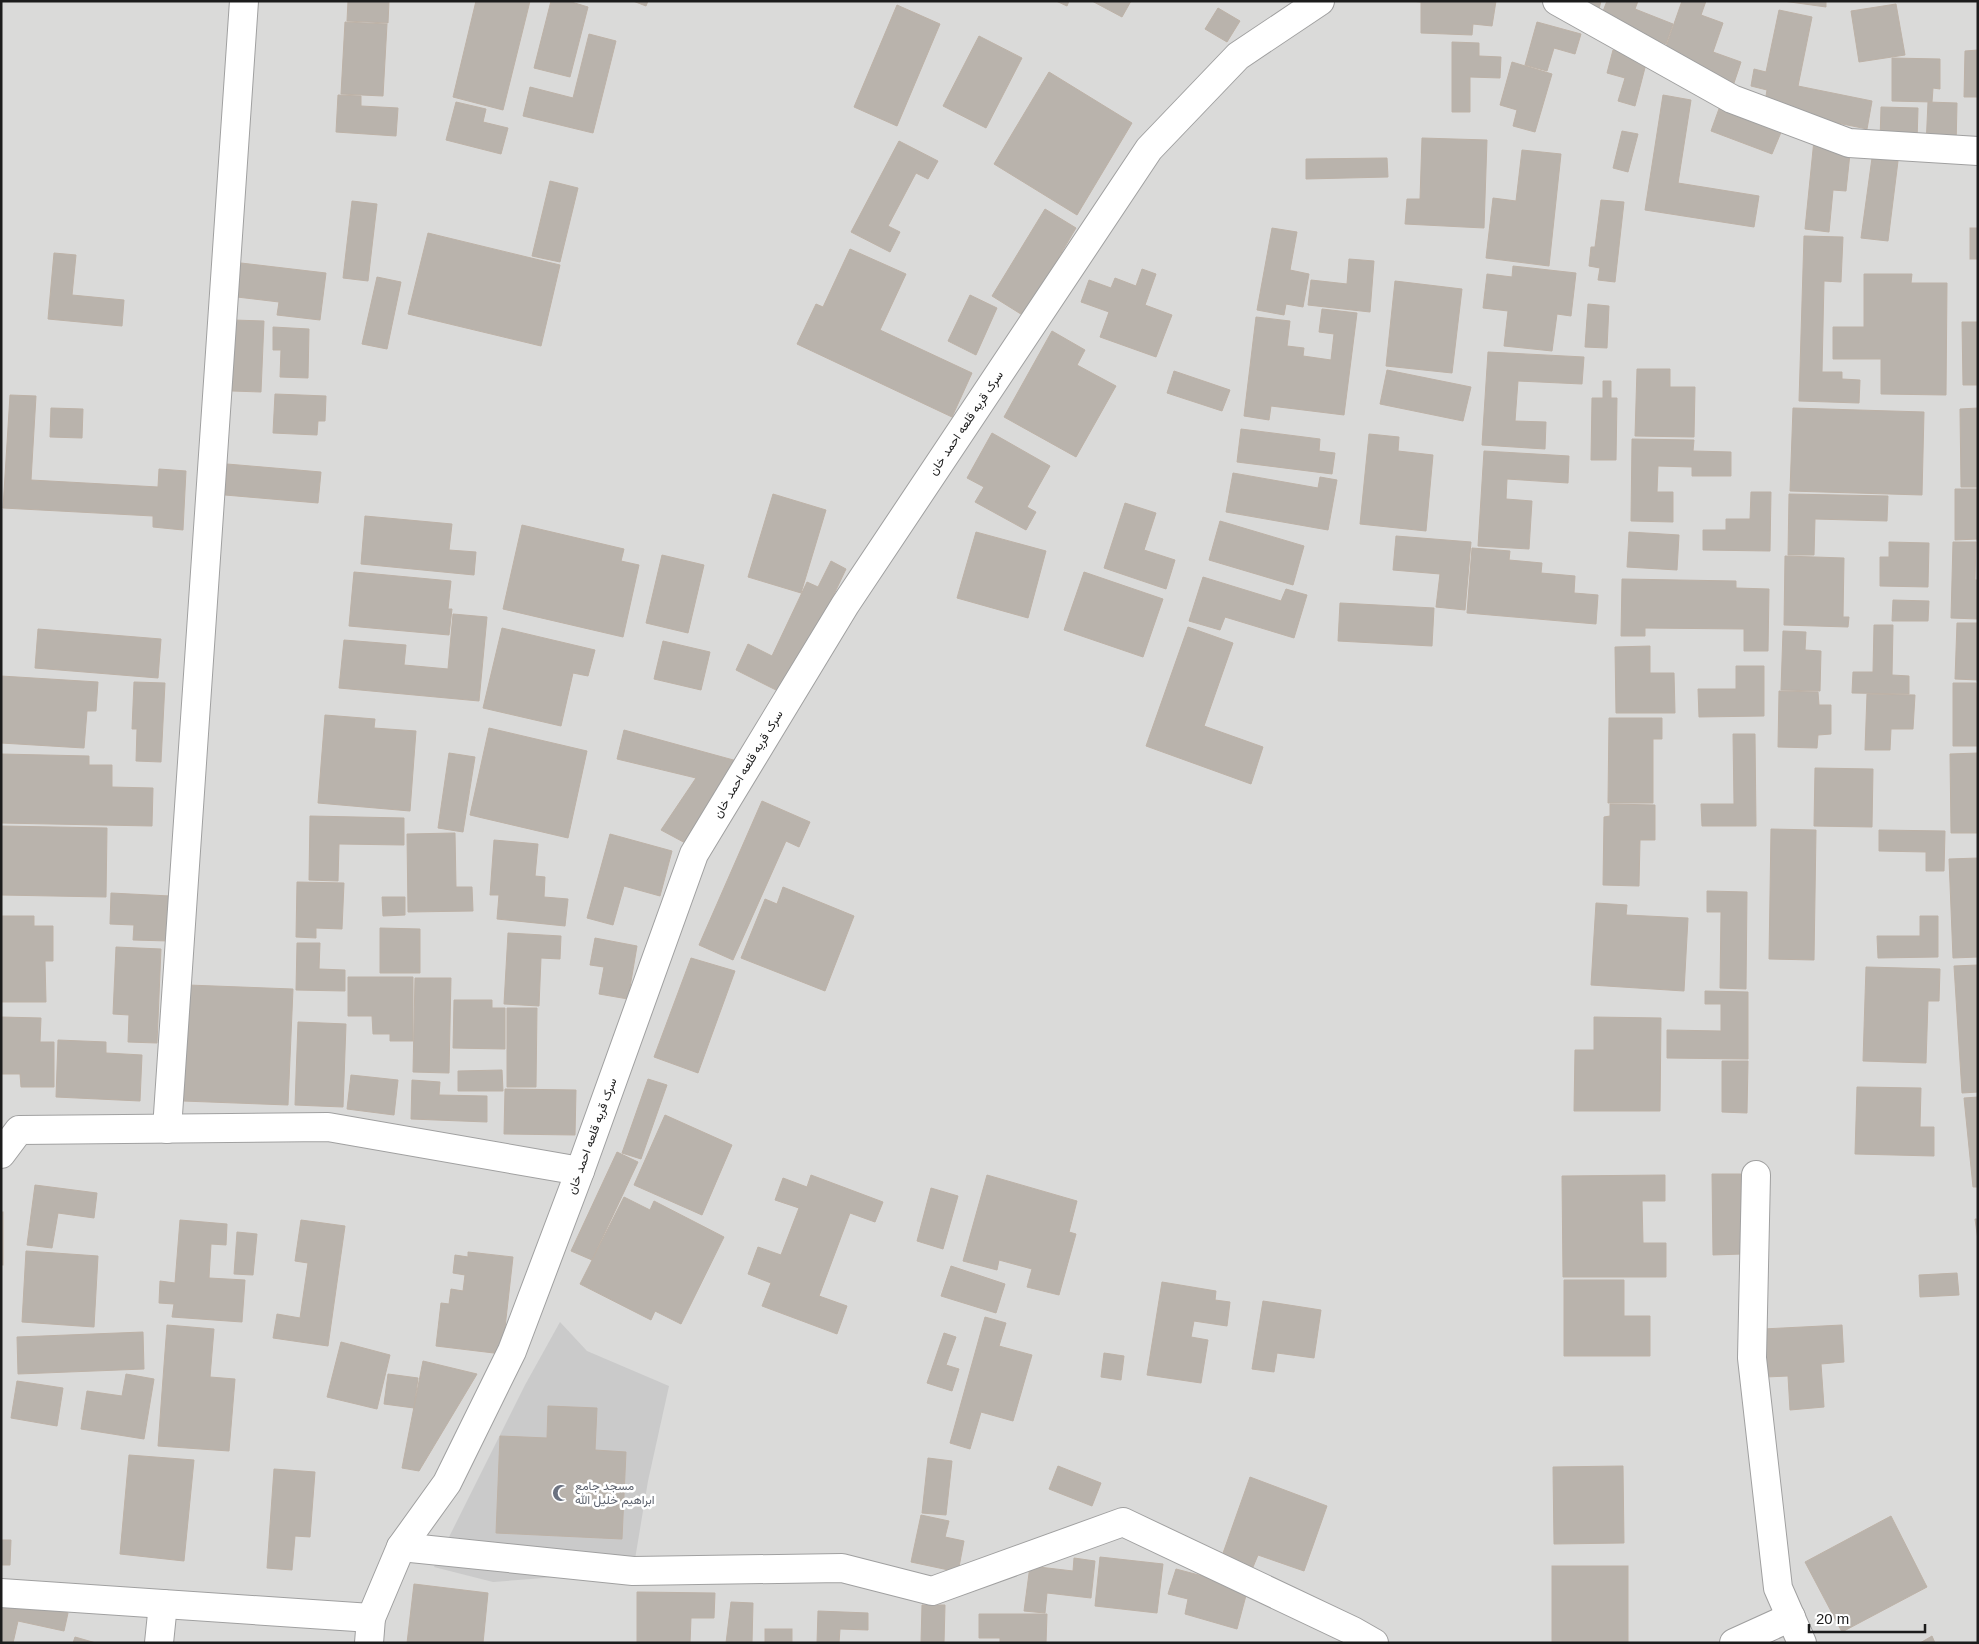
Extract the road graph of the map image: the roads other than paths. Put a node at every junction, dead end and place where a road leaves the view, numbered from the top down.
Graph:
1 (244, 1) edge
2 (1320, 1) edge
3 (1557, 1) edge
4 (1978, 152) edge
5 (167, 1129) junction
6 (1, 1154) edge
7 (580, 1171) junction
8 (1756, 1175) dead end
9 (402, 1547) junction
10 (1, 1593) edge
11 (163, 1604) junction
12 (1791, 1617) junction
13 (370, 1630) edge
14 (159, 1643) edge
15 (1374, 1643) edge
16 (1734, 1643) edge
17 (1802, 1643) edge

1 - 5 street
2 - 7 street, سرک قریه قلعه احمد خان
3 - 4 street
5 - 6 street
5 - 7 street
7 - 9 street, سرک قریه قلعه احمد خان
8 - 12 street
9 - 13 street, سرک قریه قلعه احمد خان
9 - 15 street
10 - 11 street
11 - 13 street
11 - 14 street
12 - 16 street
12 - 17 street

